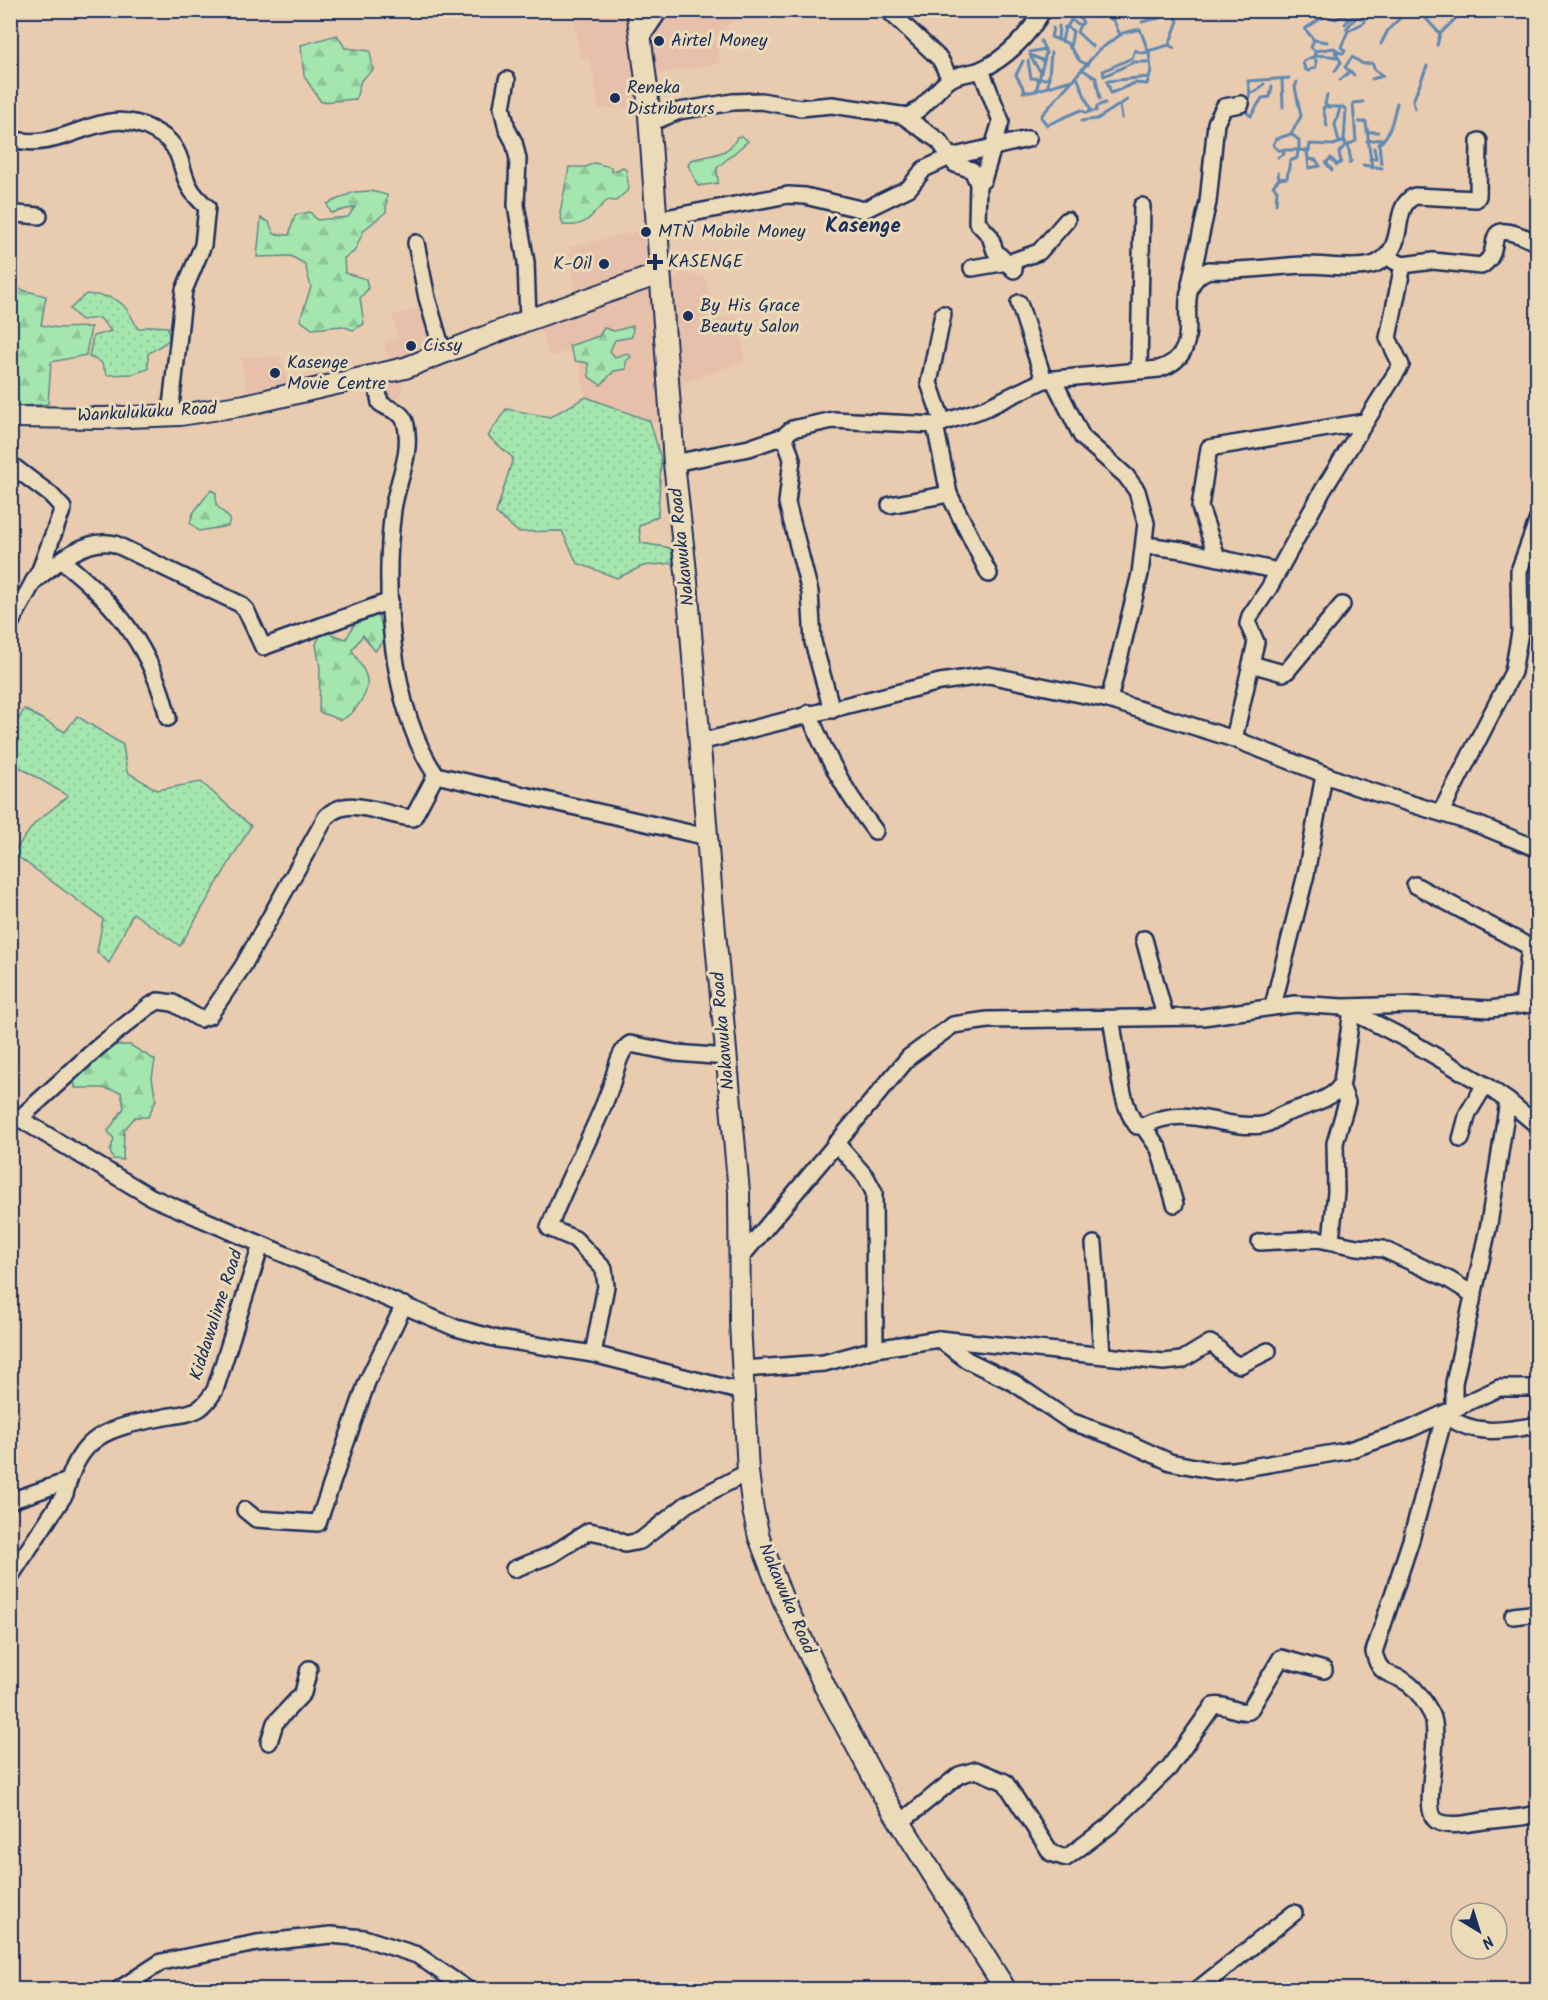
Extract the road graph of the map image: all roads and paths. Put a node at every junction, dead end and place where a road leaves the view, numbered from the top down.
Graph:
1 (637, 10) edge
2 (660, 10) edge
3 (888, 10) edge
4 (1043, 10) edge
5 (642, 38) junction
6 (981, 70) junction
7 (950, 79) junction
8 (507, 80) dead end
9 (1241, 104) dead end
10 (902, 115) junction
11 (648, 124) junction
12 (10, 139) edge
13 (1028, 139) dead end
14 (1479, 141) dead end
15 (994, 149) junction
16 (951, 157) junction
17 (983, 180) dead end
18 (1142, 206) dead end
19 (39, 216) dead end
20 (10, 217) edge
21 (655, 220) junction
22 (1067, 220) dead end
23 (416, 243) dead end
24 (1538, 243) edge
25 (1386, 257) junction
26 (1403, 265) junction
27 (972, 268) dead end
28 (1014, 270) dead end
29 (659, 274) junction
30 (1190, 284) junction
31 (1019, 303) dead end
32 (943, 314) dead end
33 (528, 320) junction
34 (443, 353) junction
35 (1139, 370) junction
36 (375, 375) junction
37 (1049, 379) junction
38 (170, 415) junction
39 (10, 417) edge
40 (1364, 422) junction
41 (939, 424) junction
42 (784, 436) junction
43 (674, 463) junction
44 (10, 464) edge
45 (949, 494) junction
46 (890, 505) dead end
47 (1538, 519) edge
48 (1145, 545) junction
49 (1217, 557) junction
50 (62, 561) junction
51 (1278, 572) junction
52 (989, 574) dead end
53 (33, 582) junction
54 (390, 600) junction
55 (1341, 605) dead end
56 (10, 624) edge
57 (1251, 664) junction
58 (1109, 700) junction
59 (831, 710) junction
60 (809, 713) junction
61 (168, 718) dead end
62 (1234, 739) junction
63 (700, 742) junction
64 (436, 775) junction
65 (1324, 775) junction
66 (1441, 812) junction
67 (875, 831) dead end
68 (707, 837) junction
69 (1536, 847) edge
70 (1415, 885) dead end
71 (1144, 939) dead end
72 (1530, 1004) edge
73 (1272, 1006) junction
74 (1347, 1009) junction
75 (1165, 1016) junction
76 (1112, 1019) junction
77 (727, 1057) junction
78 (1485, 1085) junction
79 (1341, 1086) junction
80 (1508, 1101) junction
81 (15, 1116) edge
82 (1143, 1126) junction
83 (1538, 1126) edge
84 (1461, 1139) dead end
85 (836, 1143) junction
86 (1175, 1204) dead end
87 (1331, 1240) junction
88 (1260, 1242) dead end
89 (1094, 1244) dead end
90 (261, 1245) junction
91 (741, 1257) junction
92 (1474, 1295) junction
93 (404, 1305) junction
94 (939, 1339) junction
95 (875, 1349) junction
96 (1268, 1351) dead end
97 (593, 1354) junction
98 (1102, 1354) junction
99 (743, 1369) junction
100 (1538, 1388) edge
101 (743, 1392) junction
102 (1452, 1411) junction
103 (1538, 1425) edge
104 (747, 1472) junction
105 (68, 1481) junction
106 (10, 1501) edge
107 (245, 1510) dead end
108 (514, 1569) dead end
109 (10, 1577) edge
110 (1538, 1612) edge
111 (1513, 1616) dead end
112 (309, 1669) dead end
113 (1324, 1670) dead end
114 (269, 1742) dead end
115 (1538, 1814) edge
116 (900, 1822) junction
117 (1294, 1913) dead end
118 (118, 1989) edge
119 (468, 1989) edge
120 (1006, 1989) edge
121 (1197, 1989) edge

1 - 5 main road, Nakawuka Road
2 - 5 street
3 - 7 street
4 - 6 street
5 - 11 main road, Nakawuka Road
6 - 7 street
6 - 15 street
7 - 10 street
8 - 33 street
9 - 30 street
10 - 11 street
10 - 16 street
11 - 21 main road, Nakawuka Road
12 - 38 street
13 - 15 street
14 - 25 street
15 - 16 street
15 - 17 street
16 - 21 street
16 - 28 street
18 - 35 street
19 - 20 street
21 - 29 main road, Nakawuka Road
22 - 27 street
23 - 34 street
24 - 26 street
25 - 26 street
25 - 30 street
26 - 40 street
29 - 33 main road, Wankulukuku Road
29 - 43 main road, Nakawuka Road
30 - 35 street
31 - 37 street
32 - 41 street
33 - 34 main road, Wankulukuku Road
34 - 36 main road, Wankulukuku Road
35 - 37 street
36 - 38 main road, Wankulukuku Road
36 - 54 street
37 - 41 street
37 - 48 street
38 - 39 main road, Wankulukuku Road
40 - 49 street
40 - 51 street
41 - 42 street
41 - 45 street
42 - 43 street
42 - 59 street
43 - 63 main road, Nakawuka Road
44 - 53 street
45 - 46 street
45 - 52 street
47 - 66 street
48 - 49 street
48 - 58 street
49 - 51 street
50 - 53 street
50 - 54 street
50 - 61 street
51 - 57 street
53 - 56 street
54 - 64 street
55 - 57 street
57 - 62 street
58 - 59 street
58 - 62 street
59 - 60 street
60 - 63 street
60 - 67 street
62 - 65 street
63 - 68 main road, Nakawuka Road
64 - 68 street
64 - 81 street
65 - 66 street
65 - 73 street
66 - 69 street
68 - 77 main road, Nakawuka Road
70 - 72 street
71 - 75 street
72 - 74 street
73 - 74 street
73 - 75 street
74 - 78 street
74 - 79 street
75 - 76 street
76 - 82 street
76 - 85 street
77 - 91 main road, Nakawuka Road
77 - 97 street
78 - 80 street
78 - 84 street
79 - 82 street
79 - 87 street
80 - 83 street
80 - 92 street
81 - 90 street
82 - 86 street
85 - 91 street
85 - 95 street
87 - 88 street
87 - 92 street
89 - 98 street
90 - 93 street
90 - 105 street, Kiddawalime Road
91 - 99 main road, Nakawuka Road
92 - 102 street
93 - 97 street
93 - 107 street
94 - 95 street
94 - 98 street
94 - 102 street
95 - 99 street
96 - 98 street
97 - 101 street
99 - 101 main road, Nakawuka Road
100 - 102 street
101 - 104 main road, Nakawuka Road
102 - 103 street
102 - 115 street
104 - 108 street
104 - 116 main road, Nakawuka Road
105 - 106 street
105 - 109 street, Kiddawalime Road
110 - 111 street
112 - 114 street
113 - 116 street
116 - 120 main road, Nakawuka Road
117 - 121 street
118 - 119 street

